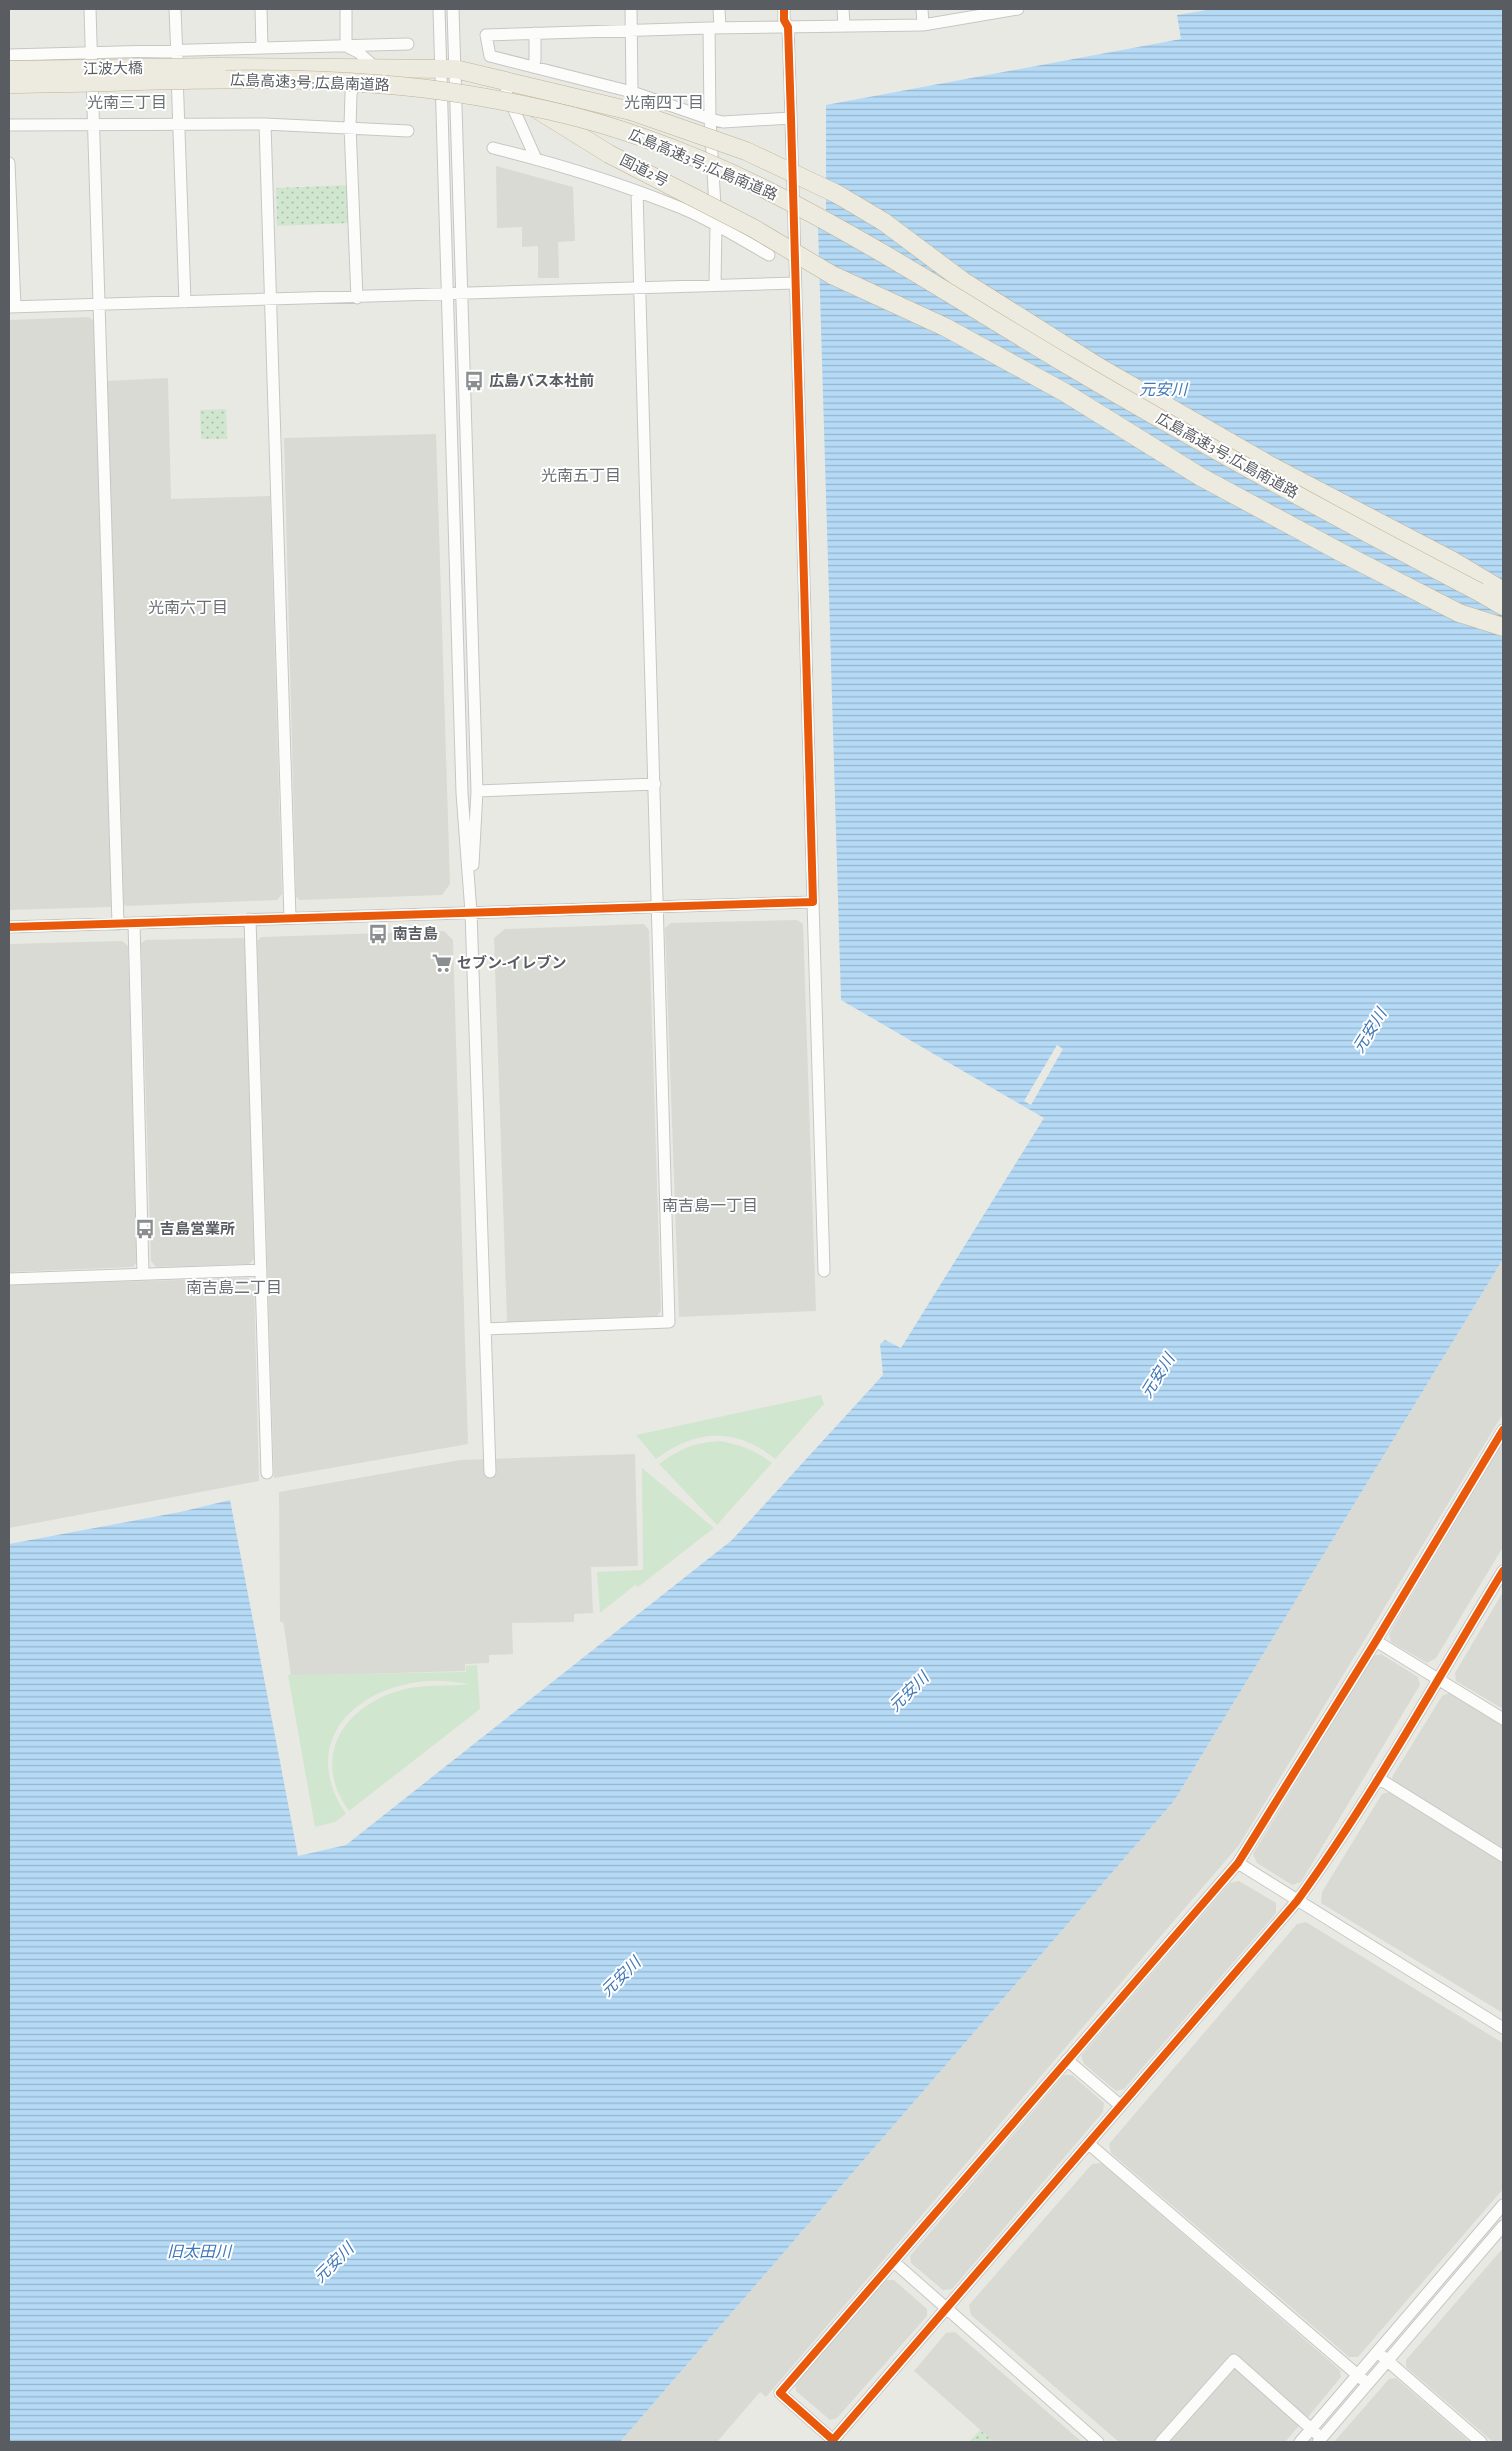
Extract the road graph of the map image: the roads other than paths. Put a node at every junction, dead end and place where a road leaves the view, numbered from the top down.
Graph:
1 (90, 9) edge
2 (176, 9) edge
3 (261, 9) edge
4 (346, 9) edge
5 (439, 9) edge
6 (453, 9) edge
7 (631, 9) edge
8 (720, 9) edge
9 (784, 9) edge
10 (843, 9) edge
11 (922, 9) edge
12 (1018, 9) edge
13 (923, 24) junction
14 (844, 26) junction
15 (788, 27) junction
16 (715, 28) junction
17 (631, 30) junction
18 (535, 33) junction
19 (408, 44) dead end
20 (346, 46) junction
21 (262, 48) junction
22 (176, 51) junction
23 (91, 53) junction
24 (9, 55) edge
25 (520, 64) junction
26 (217, 67) joint
27 (369, 67) junction
28 (533, 67) junction
29 (447, 69) junction
30 (9, 70) edge
31 (9, 84) edge
32 (502, 85) junction
33 (632, 92) junction
34 (791, 118) junction
35 (710, 119) junction
36 (177, 122) junction
37 (94, 124) junction
38 (265, 124) junction
39 (9, 125) edge
40 (350, 126) junction
41 (408, 131) dead end
42 (493, 148) dead end
43 (536, 159) junction
44 (9, 163) edge
45 (637, 192) junction
46 (716, 224) junction
47 (769, 256) dead end
48 (794, 283) junction
49 (715, 285) junction
50 (641, 287) junction
51 (446, 294) junction
52 (462, 294) junction
53 (357, 298) junction
54 (270, 300) junction
55 (185, 302) junction
56 (100, 304) junction
57 (12, 307) edge
58 (1503, 591) edge
59 (1503, 605) edge
60 (1503, 628) edge
61 (655, 784) junction
62 (477, 791) junction
63 (812, 902) junction
64 (656, 907) junction
65 (471, 912) junction
66 (290, 918) junction
67 (250, 919) junction
68 (118, 924) junction
69 (134, 924) junction
70 (9, 927) edge
71 (261, 1270) junction
72 (824, 1271) dead end
73 (143, 1273) junction
74 (9, 1279) edge
75 (485, 1328) junction
76 (1503, 1430) edge
77 (490, 1472) dead end
78 (267, 1473) dead end
79 (1503, 1571) edge
80 (1376, 1641) junction
81 (1438, 1679) junction
82 (1503, 1719) edge
83 (1378, 1778) junction
84 (1503, 1856) edge
85 (1238, 1863) junction
86 (1297, 1901) junction
87 (1503, 2028) edge
88 (1067, 2060) junction
89 (1121, 2106) junction
90 (1089, 2144) junction
91 (1502, 2210) edge
92 (1503, 2226) edge
93 (894, 2262) junction
94 (947, 2309) junction
95 (1377, 2352) junction
96 (1388, 2361) junction
97 (1358, 2375) junction
98 (1368, 2384) junction
99 (1311, 2429) junction
100 (1320, 2440) edge
101 (1098, 2442) edge
102 (1162, 2442) edge
103 (1300, 2442) edge
104 (1481, 2442) edge

1 - 23 street
2 - 22 street
3 - 21 street
4 - 20 street
5 - 29 street
6 - 29 street
7 - 17 street
8 - 16 street
9 - 15 street
10 - 14 street
11 - 13 street
12 - 13 street
13 - 14 street
14 - 15 street
15 - 16 street
15 - 34 street
16 - 17 street
16 - 35 street
17 - 18 street
17 - 33 street
18 - 25 street
18 - 28 street
19 - 20 street
20 - 21 street
20 - 27 street
21 - 22 street
22 - 23 street
22 - 36 street
23 - 24 street
23 - 37 street
25 - 28 street
25 - 32 street
26 - 27 highway, 国道2号
26 - 30 highway, 江波大橋, bridge
27 - 29 highway, 国道2号
27 - 40 street
28 - 33 street
29 - 32 highway, 国道2号
29 - 51 street
29 - 52 street
31 - 59 highway, 広島高速3号;広島南道路, bridge
32 - 43 street
32 - 58 highway, 国道2号, bridge
32 - 60 highway, 国道2号, bridge
33 - 35 street
34 - 35 street
34 - 48 street
35 - 46 street
36 - 37 street
36 - 38 street
36 - 55 street
37 - 39 street
37 - 56 street
38 - 40 street
38 - 54 street
40 - 41 street
40 - 53 street
42 - 43 street
43 - 45 street
44 - 57 street
45 - 46 street
45 - 50 street
46 - 47 street
46 - 49 street
48 - 49 street
48 - 63 street
49 - 50 street
50 - 52 street
50 - 61 street
51 - 52 street
51 - 53 street
51 - 65 street
52 - 62 street
53 - 54 street
54 - 55 street
54 - 66 street
55 - 56 street
56 - 57 street
56 - 68 street
61 - 62 street
61 - 64 street
62 - 65 street
63 - 64 street
63 - 72 street
64 - 65 street
64 - 75 street
65 - 66 street
65 - 75 street
66 - 67 street
67 - 69 street
67 - 71 street
68 - 69 street
68 - 70 street
69 - 73 street
71 - 73 street
71 - 78 street
73 - 74 street
75 - 77 street
76 - 80 street
79 - 81 street
80 - 81 street
80 - 85 street
81 - 82 street
81 - 83 street
83 - 84 street
83 - 86 street
85 - 86 street
85 - 88 street
86 - 87 street
86 - 89 street
88 - 89 street
88 - 93 street
89 - 90 street
90 - 94 street
90 - 97 street
91 - 95 street
92 - 96 street
93 - 94 street
93 - 94 street
94 - 101 street
95 - 96 street
95 - 97 street
96 - 98 street
96 - 104 street
97 - 98 street
97 - 99 street
98 - 100 street
99 - 100 street
99 - 102 street
99 - 103 street

